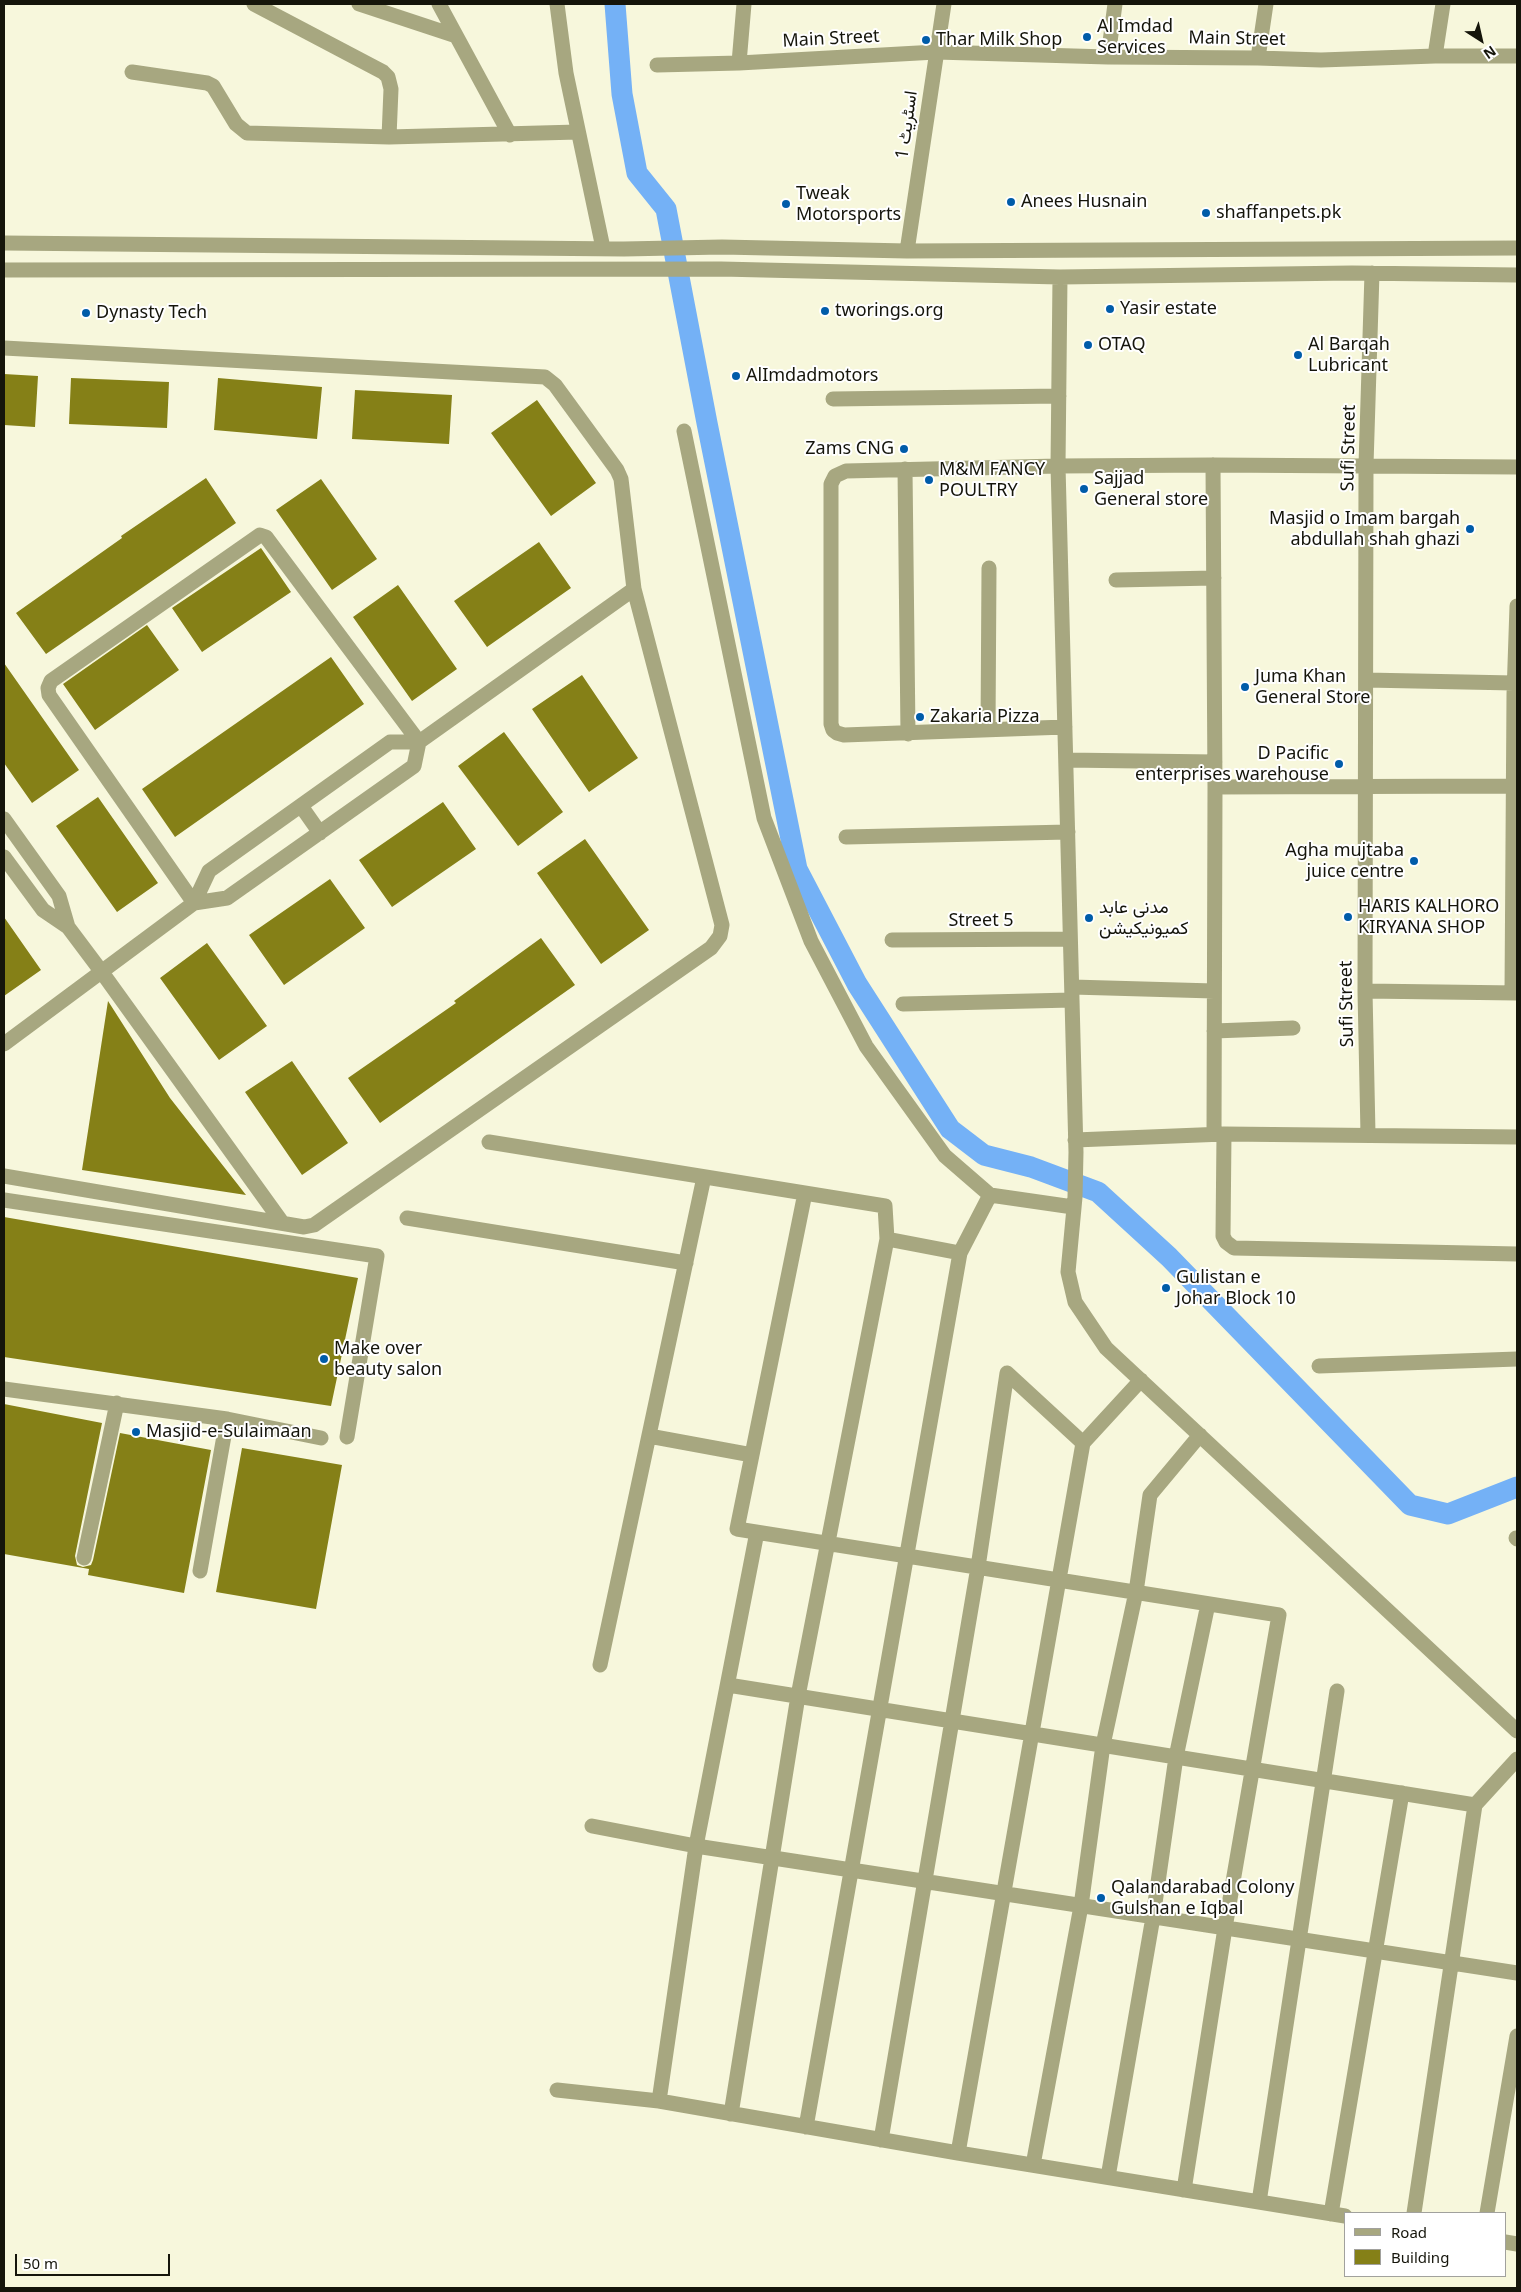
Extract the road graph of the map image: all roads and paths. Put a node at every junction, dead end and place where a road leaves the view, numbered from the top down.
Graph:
1 (254, 4) edge
2 (359, 4) edge
3 (439, 4) edge
4 (557, 4) edge
5 (744, 4) edge
6 (944, 4) edge
7 (1115, 4) edge
8 (1266, 4) edge
9 (1443, 4) edge
10 (456, 36) junction
11 (936, 52) junction
12 (1435, 56) junction
13 (1517, 56) edge
14 (1108, 57) junction
15 (1258, 58) junction
16 (739, 63) junction
17 (656, 65) dead end
18 (132, 72) dead end
19 (578, 132) junction
20 (510, 135) junction
21 (389, 137) junction
22 (4, 243) edge
23 (603, 248) junction
24 (1517, 248) edge
25 (907, 251) junction
26 (1031, 251) junction
27 (4, 270) edge
28 (1372, 273) junction
29 (1517, 275) edge
30 (1032, 277) junction
31 (1060, 277) junction
32 (4, 348) edge
33 (1058, 396) junction
34 (833, 399) dead end
35 (684, 431) dead end
36 (1213, 465) junction
37 (1366, 465) junction
38 (1058, 466) junction
39 (1517, 467) edge
40 (905, 469) junction
41 (989, 568) dead end
42 (1214, 578) junction
43 (1116, 580) dead end
44 (634, 589) junction
45 (1517, 606) edge
46 (1517, 618) edge
47 (1366, 680) junction
48 (1515, 690) edge
49 (1065, 727) junction
50 (988, 730) junction
51 (908, 734) junction
52 (420, 742) junction
53 (1066, 760) junction
54 (1215, 762) junction
55 (1365, 785) junction
56 (1513, 786) junction
57 (1215, 787) junction
58 (301, 806) junction
59 (4, 819) edge
60 (1068, 832) junction
61 (320, 833) junction
62 (846, 837) dead end
63 (4, 857) edge
64 (194, 903) junction
65 (68, 928) junction
66 (1070, 939) junction
67 (892, 940) dead end
68 (101, 971) junction
69 (1214, 991) junction
70 (1365, 991) junction
71 (1514, 992) edge
72 (1072, 993) junction
73 (903, 1004) dead end
74 (1293, 1028) dead end
75 (1214, 1031) junction
76 (4, 1044) edge
77 (1219, 1134) junction
78 (1368, 1134) junction
79 (1517, 1137) edge
80 (489, 1142) dead end
81 (1076, 1146) junction
82 (4, 1176) edge
83 (704, 1177) junction
84 (805, 1193) junction
85 (990, 1195) junction
86 (4, 1200) edge
87 (1074, 1202) junction
88 (407, 1218) dead end
89 (281, 1221) junction
90 (887, 1239) junction
91 (960, 1253) junction
92 (1517, 1254) edge
93 (686, 1262) junction
94 (1517, 1360) edge
95 (1318, 1366) dead end
96 (1141, 1380) junction
97 (4, 1389) edge
98 (116, 1403) junction
99 (227, 1419) junction
100 (1200, 1435) junction
101 (649, 1436) junction
102 (347, 1437) dead end
103 (321, 1438) dead end
104 (1083, 1443) junction
105 (752, 1456) junction
106 (757, 1532) junction
107 (828, 1542) junction
108 (907, 1556) junction
109 (84, 1558) dead end
110 (978, 1567) junction
111 (200, 1571) dead end
112 (1058, 1580) junction
113 (1136, 1592) junction
114 (1208, 1604) junction
115 (600, 1665) dead end
116 (728, 1685) junction
117 (1337, 1691) dead end
118 (798, 1696) junction
119 (880, 1709) junction
120 (952, 1721) junction
121 (1517, 1731) edge
122 (1032, 1733) junction
123 (1103, 1745) junction
124 (1176, 1757) junction
125 (1517, 1759) edge
126 (1253, 1769) junction
127 (1324, 1780) junction
128 (1402, 1793) junction
129 (1475, 1805) junction
130 (592, 1826) dead end
131 (696, 1846) junction
132 (771, 1858) junction
133 (851, 1870) junction
134 (925, 1882) junction
135 (1004, 1894) junction
136 (1081, 1906) junction
137 (1153, 1917) junction
138 (1226, 1928) junction
139 (1298, 1940) junction
140 (1376, 1952) junction
141 (1451, 1963) junction
142 (1517, 1973) edge
143 (1517, 2036) edge
144 (557, 2090) dead end
145 (659, 2101) junction
146 (731, 2114) junction
147 (806, 2127) junction
148 (881, 2140) junction
149 (958, 2153) junction
150 (1033, 2165) junction
151 (1108, 2178) junction
152 (1184, 2190) junction
153 (1259, 2202) junction
154 (1414, 2212) edge
155 (1487, 2212) edge
156 (1338, 2215) edge

1 - 21 street
2 - 10 street
3 - 10 street
4 - 19 street
5 - 16 street
6 - 11 street, اسٹریٹ 1
7 - 14 street
8 - 15 street
9 - 12 street
10 - 20 street
11 - 14 street, Main Street
11 - 16 street, Main Street
11 - 25 street, اسٹریٹ 1
12 - 13 street, Main Street
12 - 15 street, Main Street
14 - 15 street, Main Street
16 - 17 street, Main Street
18 - 21 street
19 - 20 street
19 - 23 street
20 - 21 street
22 - 23 street
23 - 25 street
24 - 26 street
25 - 26 street
26 - 30 street
27 - 30 street
28 - 29 street
28 - 31 street
28 - 37 street, Sufi Street
30 - 31 street
31 - 33 street
32 - 44 street
33 - 34 street
33 - 38 street
35 - 85 street
36 - 37 street
36 - 38 street
36 - 42 street
37 - 39 street
37 - 47 street, Sufi Street
38 - 40 street
38 - 49 street
40 - 51 street
40 - 51 street
41 - 50 street
42 - 43 street
42 - 54 street
44 - 52 street
44 - 89 street
45 - 46 street
46 - 48 street
47 - 48 street
47 - 55 street, Sufi Street
48 - 56 street
49 - 50 street
49 - 53 street
50 - 51 street
52 - 58 street
52 - 61 street
52 - 64 street
53 - 54 street
53 - 60 street
54 - 57 street
55 - 56 street
55 - 57 street
55 - 70 street, Sufi Street
56 - 71 street
57 - 69 street
58 - 61 street
58 - 64 street
59 - 65 street
60 - 62 street
60 - 66 street
61 - 64 street
63 - 65 street
64 - 68 street
65 - 68 street
66 - 67 street, Street 5
66 - 72 street
68 - 76 street
68 - 89 street
69 - 72 street
69 - 75 street
70 - 71 street
70 - 78 street, Sufi Street
72 - 73 street
72 - 81 street
74 - 75 street
75 - 77 street
77 - 78 street
77 - 81 street
77 - 92 street
78 - 79 street
80 - 83 street
81 - 87 street
82 - 89 street
83 - 84 street
83 - 93 street
84 - 90 street
84 - 105 street
85 - 87 street
85 - 91 street
86 - 102 street
87 - 96 street
88 - 93 street
90 - 91 street
90 - 107 street
91 - 108 street
93 - 101 street
94 - 95 street
96 - 100 street
96 - 104 street
97 - 98 street
98 - 99 street
98 - 109 street
99 - 103 street
99 - 111 street
100 - 113 street
100 - 121 street
101 - 105 street
101 - 115 street
104 - 110 street
104 - 112 street
105 - 106 street
106 - 107 street
106 - 116 street
107 - 108 street
107 - 118 street
108 - 110 street
108 - 119 street
110 - 112 street
110 - 120 street
112 - 113 street
112 - 122 street
113 - 114 street
113 - 123 street
114 - 124 street
114 - 126 street
116 - 118 street
116 - 131 street
117 - 127 street
118 - 119 street
118 - 132 street
119 - 120 street
119 - 133 street
120 - 122 street
120 - 134 street
122 - 123 street
122 - 135 street
123 - 124 street
123 - 136 street
124 - 126 street
124 - 137 street
125 - 129 street
126 - 127 street
126 - 138 street
127 - 128 street
127 - 139 street
128 - 129 street
128 - 140 street
129 - 141 street
130 - 131 street
131 - 132 street
131 - 145 street
132 - 133 street
132 - 146 street
133 - 134 street
133 - 147 street
134 - 135 street
134 - 148 street
135 - 136 street
135 - 149 street
136 - 137 street
136 - 150 street
137 - 138 street
137 - 151 street
138 - 139 street
138 - 152 street
139 - 140 street
139 - 153 street
140 - 141 street
140 - 156 street
141 - 142 street
141 - 154 street
143 - 155 street
144 - 145 street
145 - 146 street
146 - 147 street
147 - 148 street
148 - 149 street
149 - 150 street
150 - 151 street
151 - 152 street
152 - 153 street
153 - 156 street

